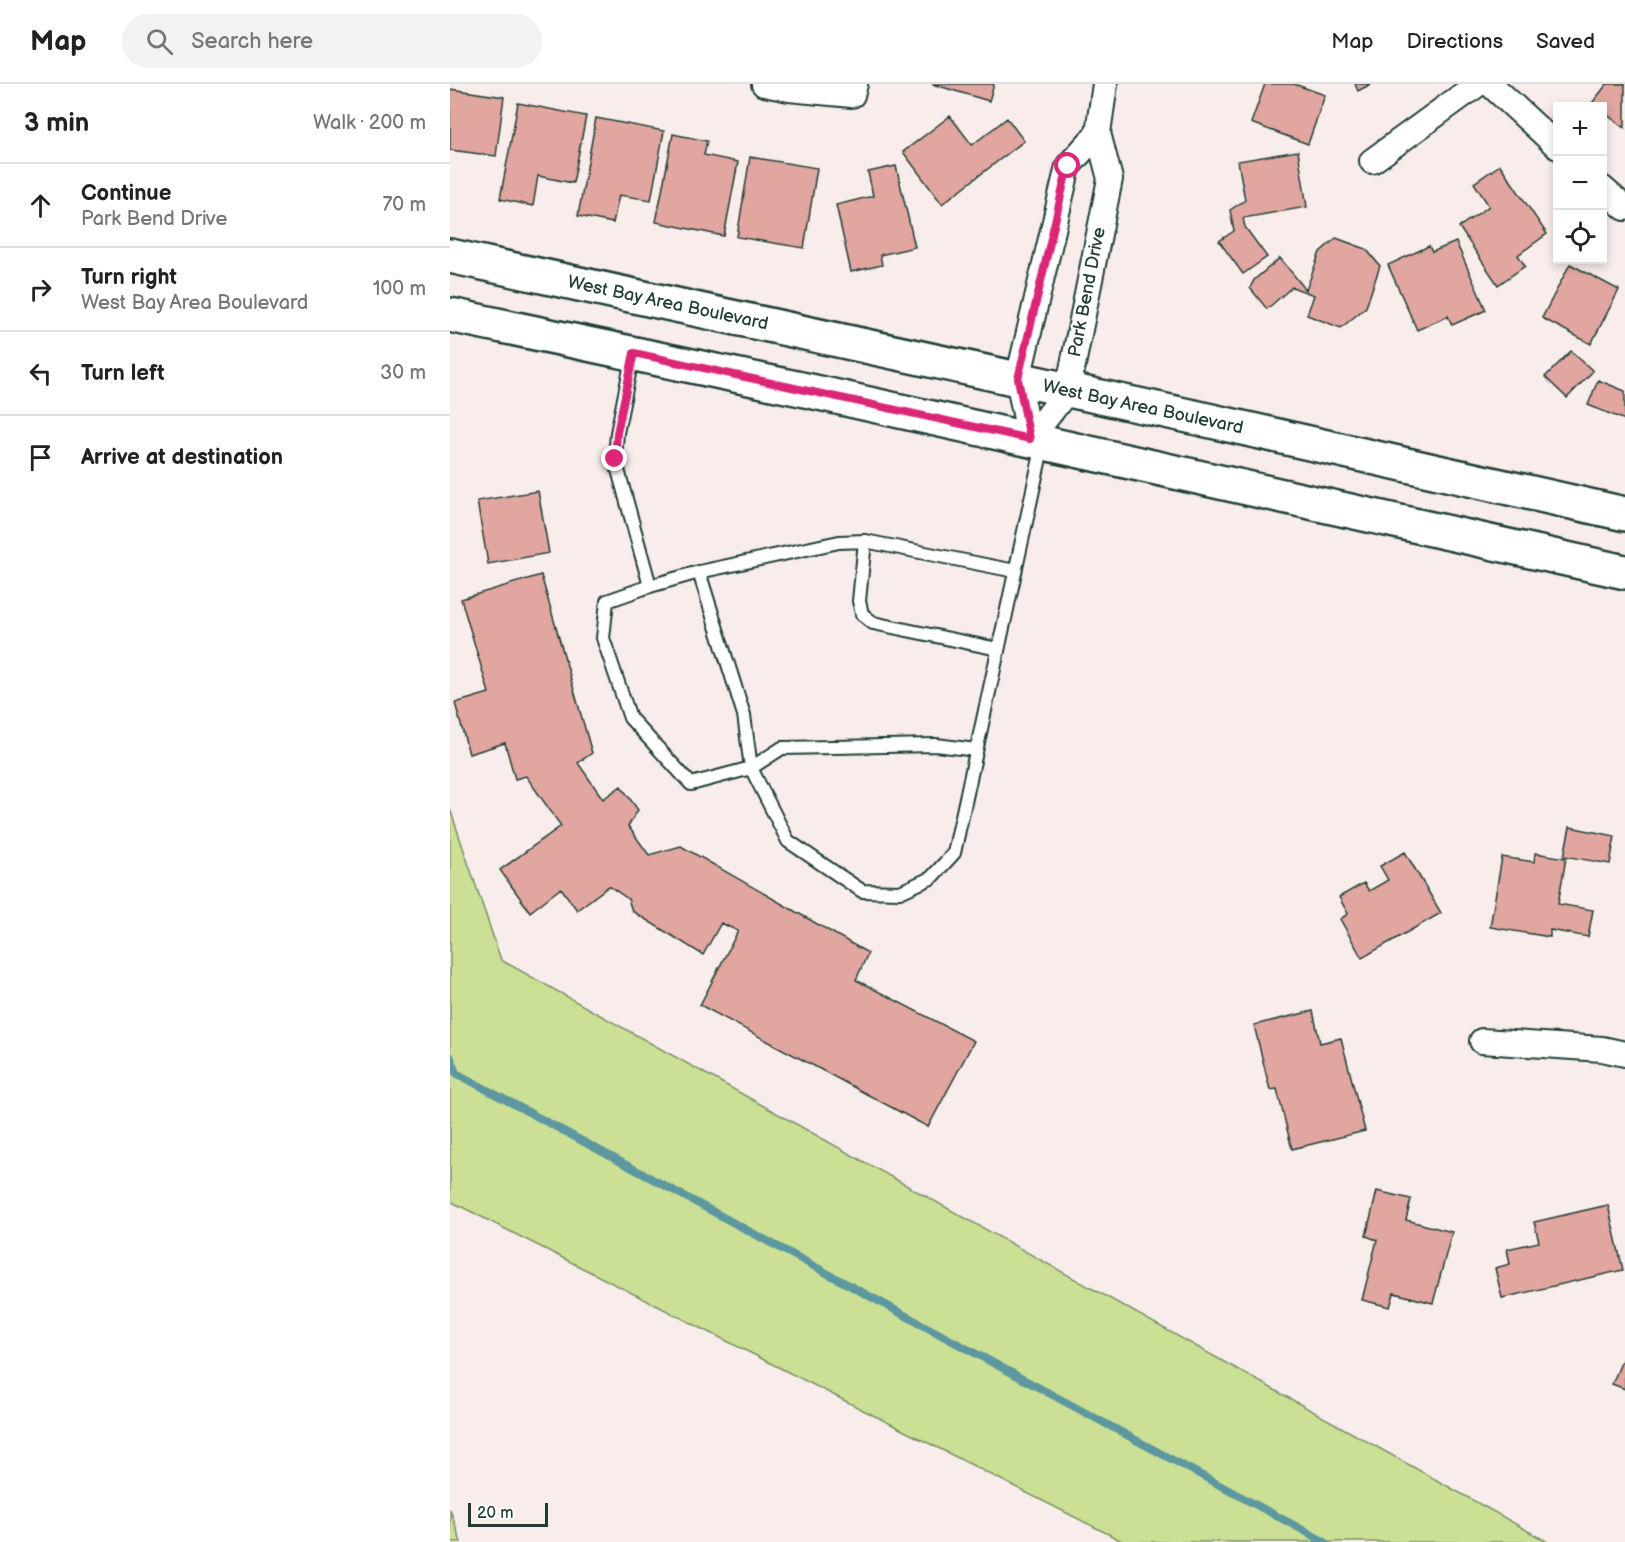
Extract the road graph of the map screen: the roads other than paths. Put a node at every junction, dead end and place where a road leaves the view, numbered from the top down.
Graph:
1 (764, 84) edge
2 (1105, 84) edge
3 (1478, 84) edge
4 (1490, 84) edge
5 (854, 89) edge
6 (1098, 133) junction
7 (1553, 143) edge
8 (1372, 161) dead end
9 (1607, 192) edge
10 (1625, 208) edge
11 (450, 256) edge
12 (450, 315) edge
13 (634, 353) junction
14 (1018, 379) junction
15 (1068, 390) junction
16 (1036, 441) junction
17 (1625, 514) edge
18 (866, 541) junction
19 (1015, 571) junction
20 (699, 572) junction
21 (1625, 572) edge
22 (650, 586) junction
23 (998, 649) junction
24 (976, 750) junction
25 (752, 768) junction
26 (1482, 1041) dead end
27 (1625, 1054) edge

1 - 5 street
2 - 6 street, Park Bend Drive
3 - 8 street
4 - 7 street
6 - 14 street
6 - 15 street, Park Bend Drive
9 - 10 street
11 - 14 main road, West Bay Area Boulevard
12 - 13 main road
13 - 16 main road
13 - 22 lane
14 - 15 main road, West Bay Area Boulevard
14 - 16 street
15 - 16 street, Park Bend Drive
15 - 17 main road, West Bay Area Boulevard
16 - 19 lane
16 - 21 main road
18 - 19 lane
18 - 20 lane
18 - 23 lane
19 - 23 lane
20 - 22 lane
20 - 25 lane
22 - 25 lane
23 - 24 lane
24 - 25 lane
24 - 25 lane
26 - 27 street

